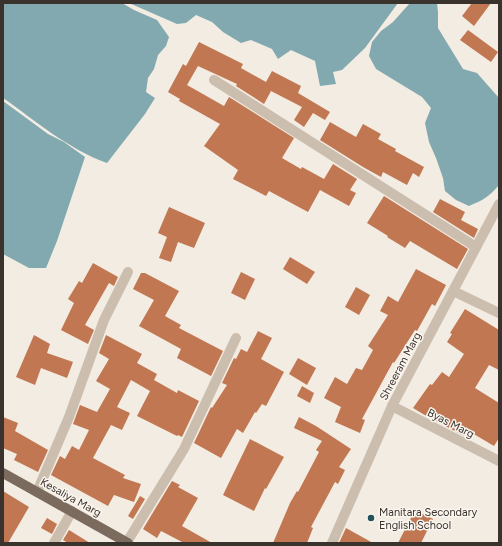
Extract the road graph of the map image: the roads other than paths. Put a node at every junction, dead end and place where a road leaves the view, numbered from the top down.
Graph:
1 (214, 80) dead end
2 (499, 204) edge
3 (476, 247) junction
4 (128, 272) dead end
5 (453, 291) junction
6 (499, 313) edge
7 (236, 338) dead end
8 (392, 406) junction
9 (499, 462) edge
10 (3, 472) edge
11 (37, 492) junction
12 (72, 511) junction
13 (54, 543) edge
14 (127, 543) edge
15 (332, 543) edge

1 - 3 street
2 - 3 street, Shreeram Marg
3 - 5 street, Shreeram Marg
4 - 11 street
5 - 6 street
5 - 8 street, Shreeram Marg
7 - 14 street
8 - 9 street, Byas Marg
8 - 15 street, Shreeram Marg
10 - 11 main road, Kesaliya Marg
11 - 12 main road, Kesaliya Marg
12 - 13 street
12 - 14 main road, Kesaliya Marg

